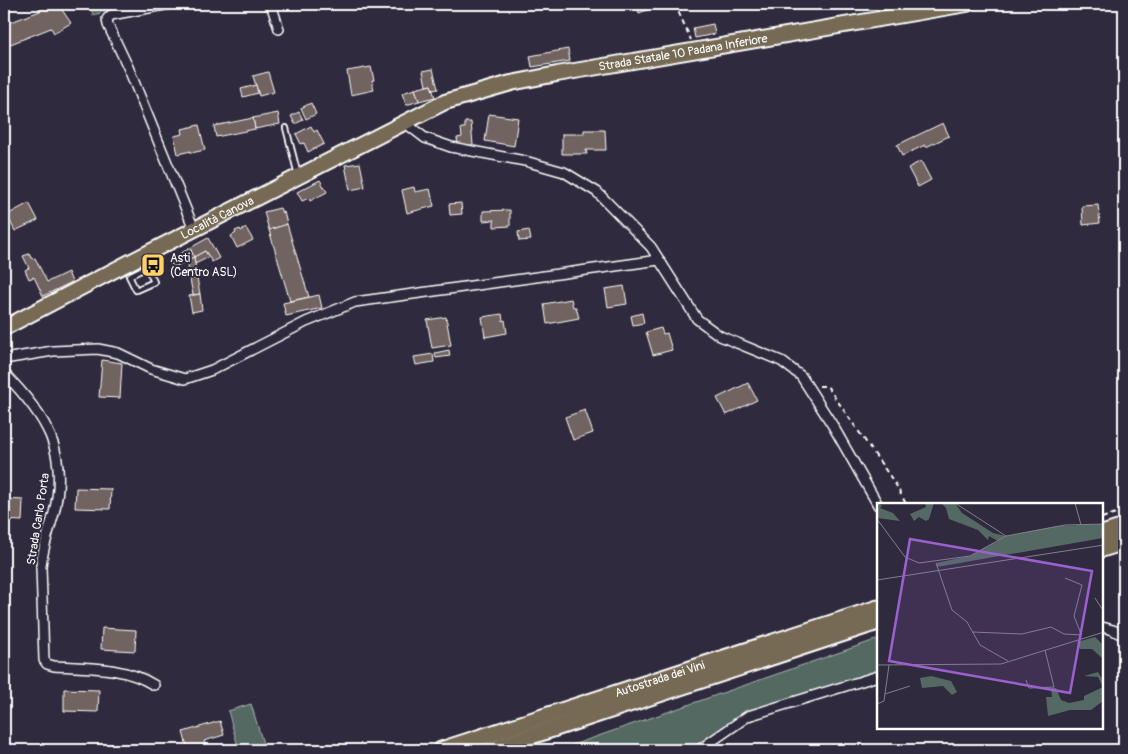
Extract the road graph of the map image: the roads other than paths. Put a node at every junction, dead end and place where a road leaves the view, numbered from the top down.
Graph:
1 (170, 4) edge
2 (271, 4) edge
3 (967, 4) edge
4 (279, 29) dead end
5 (404, 122) junction
6 (286, 128) dead end
7 (299, 176) junction
8 (197, 229) junction
9 (659, 260) junction
10 (130, 268) junction
11 (4, 328) edge
12 (4, 359) edge
13 (4, 373) edge
14 (877, 504) edge
15 (1124, 527) edge
16 (1103, 534) edge
17 (1124, 542) edge
18 (1103, 549) edge
19 (877, 608) edge
20 (877, 622) edge
21 (1103, 627) edge
22 (1124, 636) edge
23 (877, 676) edge
24 (154, 685) dead end
25 (441, 750) edge
26 (489, 750) edge
27 (698, 750) edge

1 - 8 street
2 - 4 street
3 - 5 main road, Strada Statale 10 Padana Inferiore
5 - 7 main road, Località Canova
5 - 9 street
6 - 7 lane
7 - 8 main road, Località Canova
8 - 10 main road, Località Canova
9 - 12 street
9 - 14 street
10 - 10 lane
10 - 11 main road, Località Canova
13 - 24 street, Strada Carlo Porta
15 - 16 highway
17 - 18 highway
19 - 25 highway, Autostrada dei Vini
20 - 26 highway, Autostrada dei Vini
21 - 22 street
23 - 27 street

